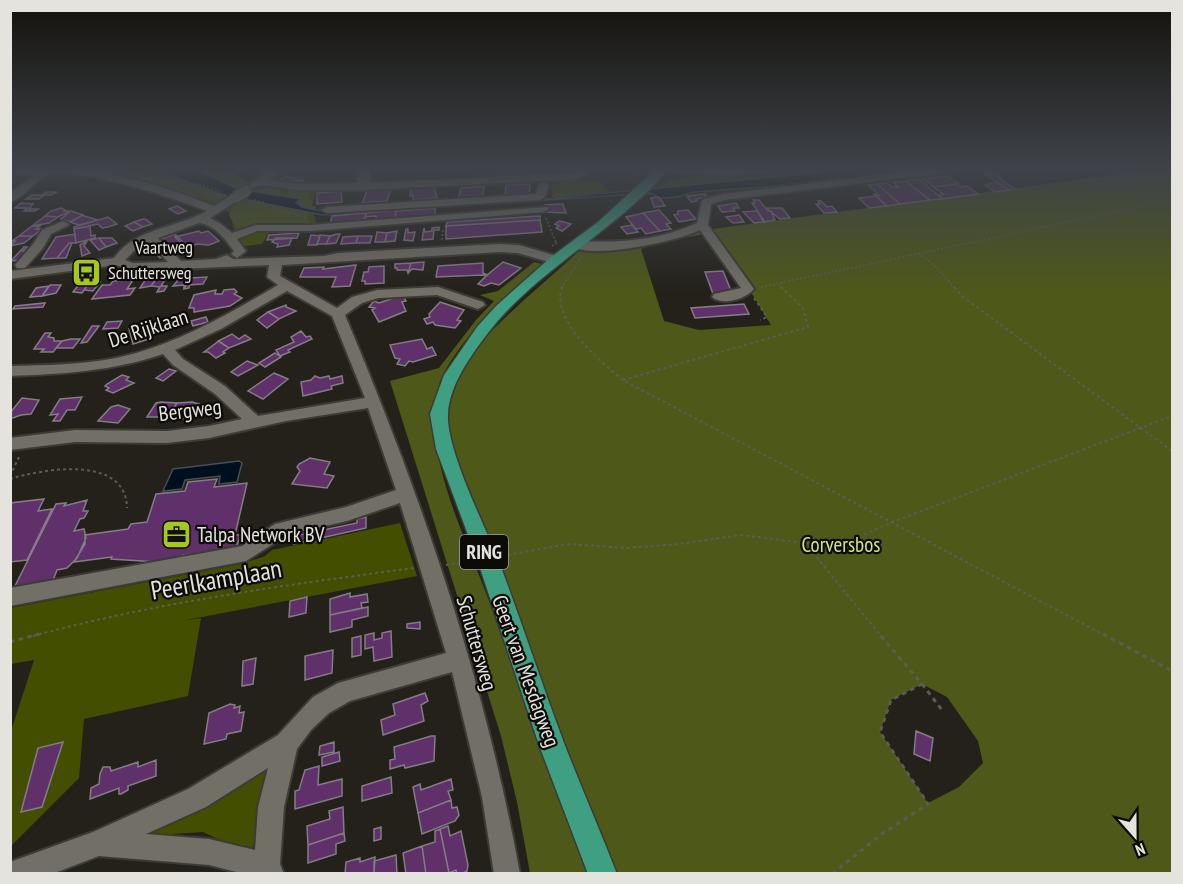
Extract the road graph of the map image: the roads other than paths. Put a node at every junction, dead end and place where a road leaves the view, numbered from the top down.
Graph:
1 (199, 209) edge
2 (219, 209) edge
3 (337, 209) edge
4 (540, 209) edge
5 (619, 209) edge
6 (703, 209) edge
7 (327, 210) dead end
8 (208, 217) junction
9 (63, 224) dead end
10 (602, 225) junction
11 (702, 225) junction
12 (152, 237) junction
13 (230, 238) junction
14 (613, 244) junction
15 (555, 250) junction
16 (579, 250) junction
17 (237, 254) junction
18 (338, 257) junction
19 (118, 261) junction
20 (276, 262) junction
21 (218, 263) junction
22 (16, 265) edge
23 (178, 265) junction
24 (40, 271) junction
25 (10, 275) edge
26 (286, 286) junction
27 (720, 297) dead end
28 (478, 306) dead end
29 (338, 314) junction
30 (166, 349) junction
31 (10, 371) edge
32 (374, 402) junction
33 (255, 422) junction
34 (18, 443) edge
35 (405, 494) junction
36 (10, 597) edge
37 (459, 660) junction
38 (286, 743) junction
39 (97, 844) junction
40 (269, 870) edge
41 (14, 873) edge
42 (507, 873) edge
43 (603, 873) edge

1 - 8 street, Vaartweg
2 - 8 street
3 - 7 street
4 - 13 street
5 - 10 main road, RING
6 - 11 street
8 - 12 street
8 - 13 street, Vaartweg
9 - 22 street, Vaartweg
10 - 14 street
10 - 16 main road, RING
11 - 14 street
11 - 27 street
12 - 19 street
12 - 23 street
13 - 17 street, Vaartweg
14 - 16 street
15 - 16 main road, RING
15 - 18 street, Vaartweg
15 - 43 main road, Geert van Mesdagweg / RING
17 - 18 street, Vaartweg
17 - 21 street, Vaartweg
18 - 20 street, Vaartweg
19 - 23 street, Vaartweg
19 - 24 street, Vaartweg
20 - 21 street, Vaartweg
20 - 26 street
21 - 23 street, Vaartweg
22 - 24 street, Vaartweg
24 - 25 street, Vaartweg
26 - 29 street
26 - 30 street, De Rijklaan
28 - 29 street
29 - 32 street, Schuttersweg
30 - 31 street, De Rijklaan
30 - 33 street
32 - 33 street, Bergweg
32 - 35 street, Schuttersweg
33 - 34 street, Bergweg
35 - 36 street
35 - 37 street, Schuttersweg
37 - 38 street
37 - 42 street, Schuttersweg
38 - 39 street
38 - 40 street
39 - 40 street
39 - 41 street

